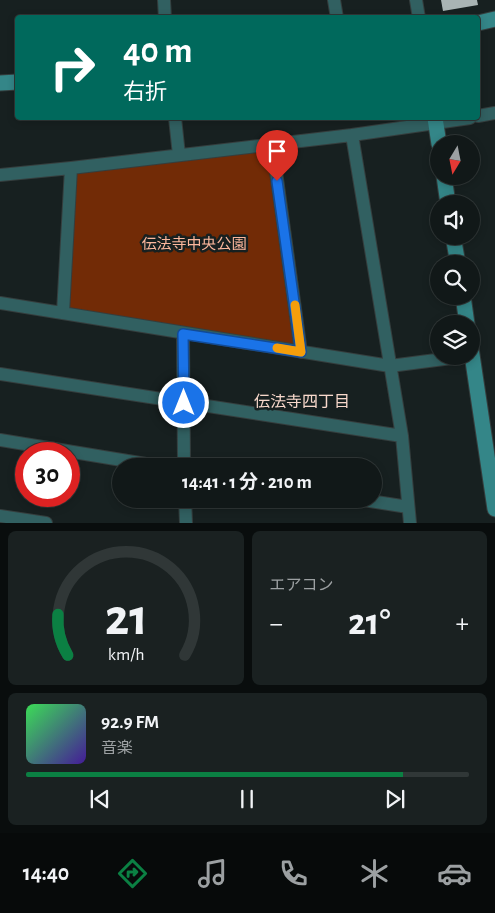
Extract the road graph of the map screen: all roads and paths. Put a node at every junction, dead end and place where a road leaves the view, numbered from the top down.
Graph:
1 (164, 0) edge
2 (334, 0) edge
3 (416, 0) edge
4 (165, 15) edge
5 (336, 15) edge
6 (418, 15) edge
7 (495, 19) edge
8 (480, 23) edge
9 (15, 82) edge
10 (0, 83) edge
11 (495, 113) edge
12 (480, 116) edge
13 (175, 120) edge
14 (435, 121) edge
15 (352, 135) junction
16 (437, 135) edge
17 (272, 143) junction
18 (179, 154) junction
19 (71, 168) junction
20 (0, 175) edge
21 (0, 303) edge
22 (63, 313) junction
23 (183, 334) junction
24 (301, 352) junction
25 (430, 360) edge
26 (472, 365) edge
27 (390, 366) junction
28 (0, 374) edge
29 (184, 403) junction
30 (402, 436) junction
31 (0, 440) edge
32 (490, 443) edge
33 (112, 458) edge
34 (184, 458) edge
35 (382, 503) edge
36 (408, 507) junction
37 (185, 508) edge
38 (495, 509) edge
39 (0, 516) edge
40 (46, 523) edge
41 (186, 523) edge
42 (410, 523) edge

1 - 4 street
2 - 5 street
3 - 6 street
7 - 8 main road
9 - 10 main road
11 - 12 street
13 - 18 street
14 - 15 street
14 - 16 main road
15 - 17 street
15 - 27 street
17 - 18 street
17 - 24 street
18 - 19 street
19 - 20 street
19 - 22 street
21 - 22 street
22 - 23 street
23 - 24 street
23 - 29 street
24 - 27 street
25 - 27 street
26 - 32 main road
27 - 30 street
28 - 29 street
29 - 30 street
29 - 34 street
30 - 36 street
31 - 33 street
32 - 38 main road
35 - 36 street
36 - 42 street
37 - 41 street
39 - 40 street

